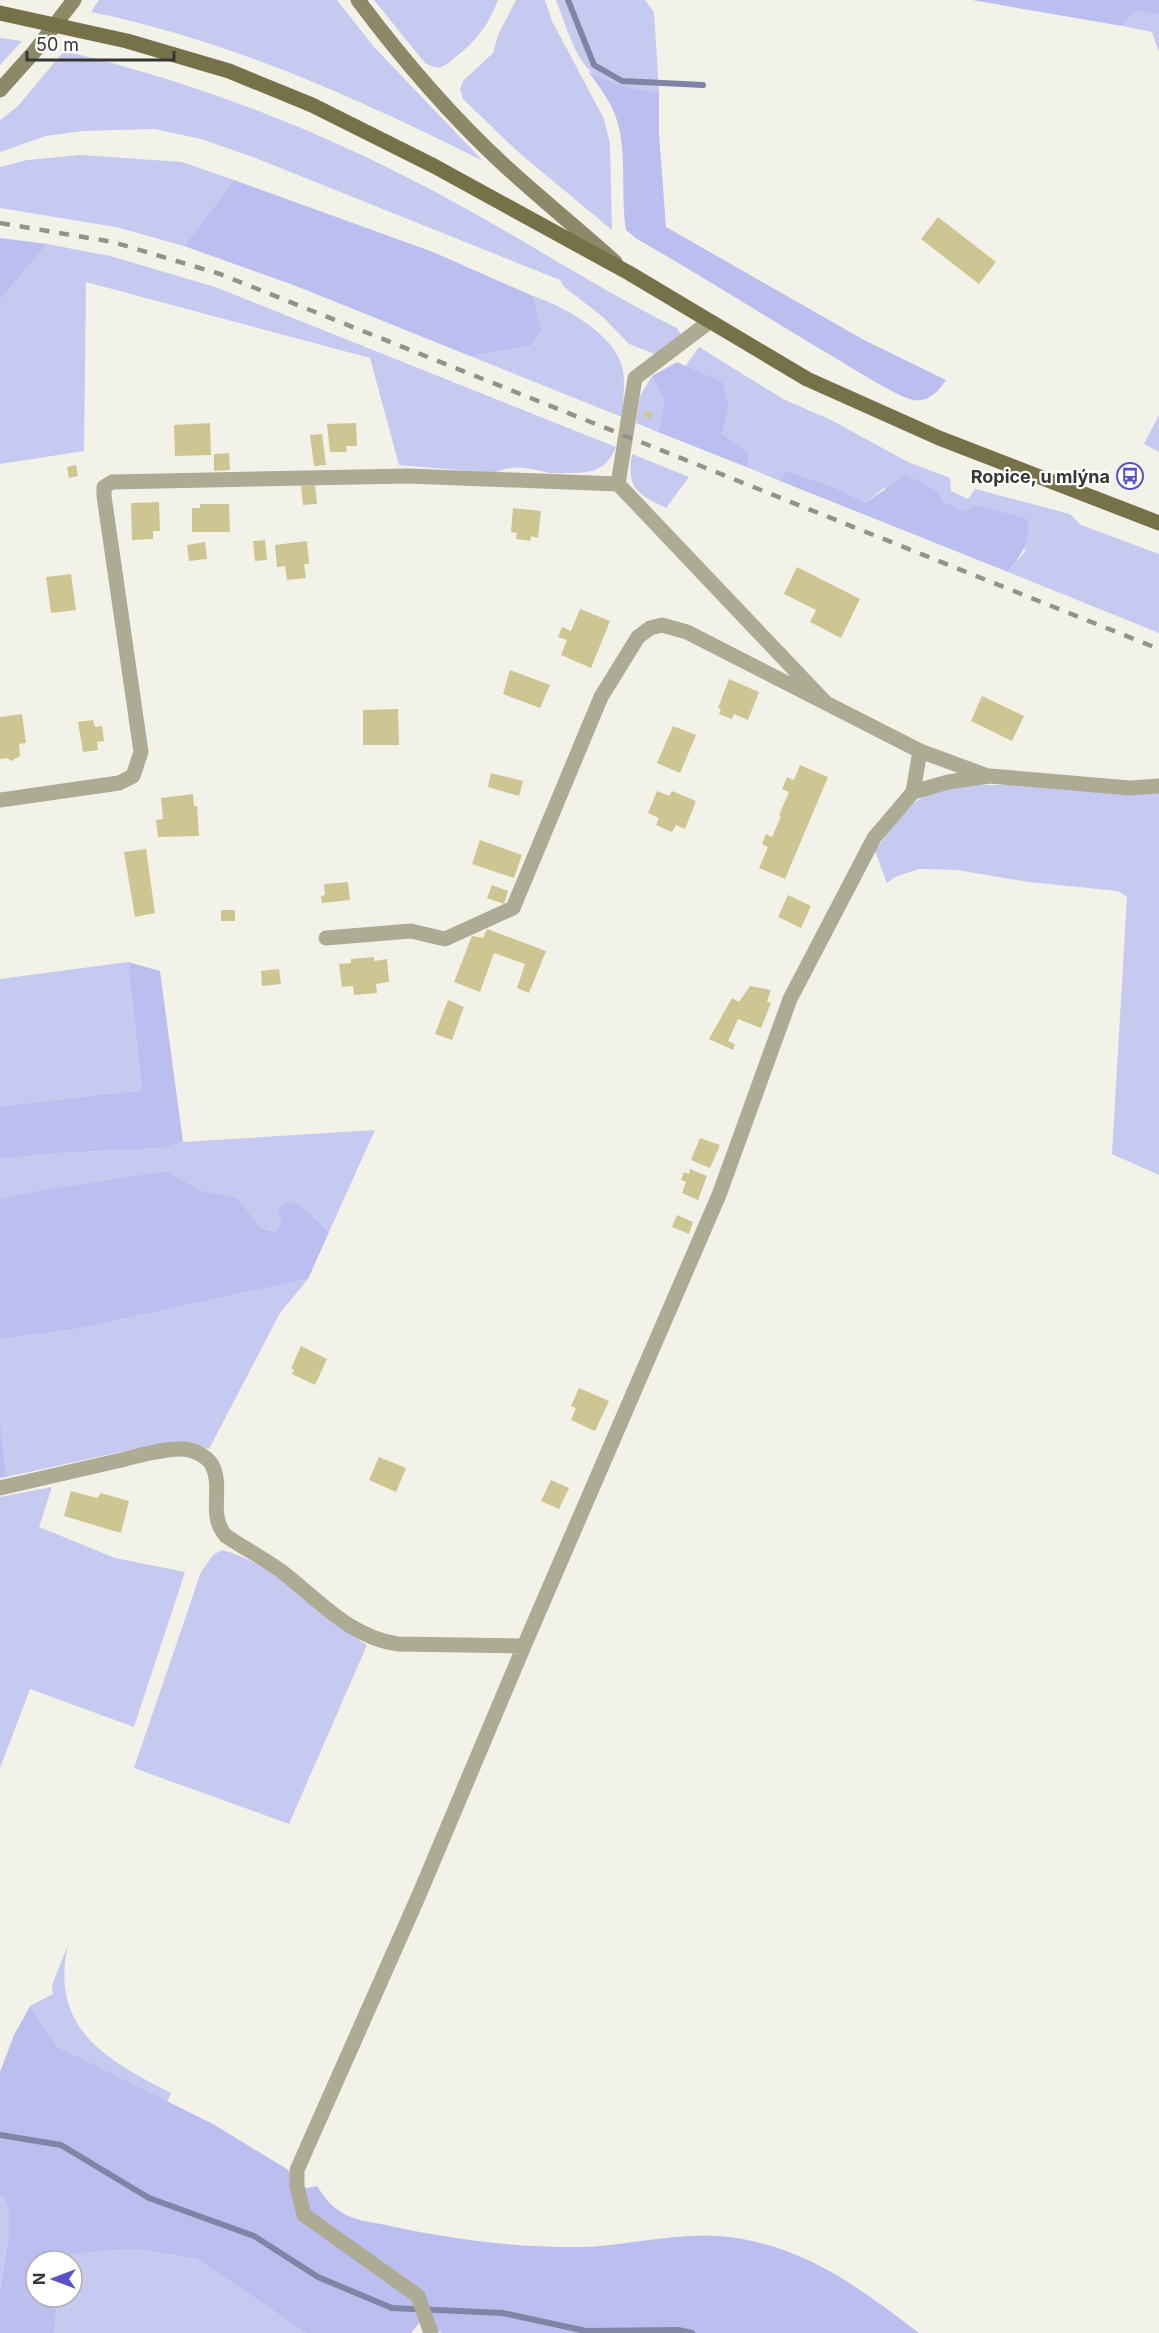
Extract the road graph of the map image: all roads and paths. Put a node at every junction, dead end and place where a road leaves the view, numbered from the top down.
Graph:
1 (74, 0) edge
2 (358, 0) edge
3 (0, 13) edge
4 (0, 90) edge
5 (629, 273) junction
6 (710, 322) junction
7 (618, 483) junction
8 (1159, 523) edge
9 (825, 702) junction
10 (920, 751) junction
11 (990, 776) junction
12 (1159, 786) edge
13 (913, 792) junction
14 (0, 800) edge
15 (326, 938) dead end
16 (0, 1488) edge
17 (524, 1646) junction
18 (430, 2328) edge

1 - 4 main road
2 - 5 main road
3 - 5 main road
5 - 6 main road
6 - 7 street
6 - 8 main road
7 - 9 street
7 - 14 street
9 - 10 street
9 - 15 street
10 - 11 street
10 - 13 street
11 - 12 street
11 - 13 street
13 - 17 street
16 - 17 street
17 - 18 street

